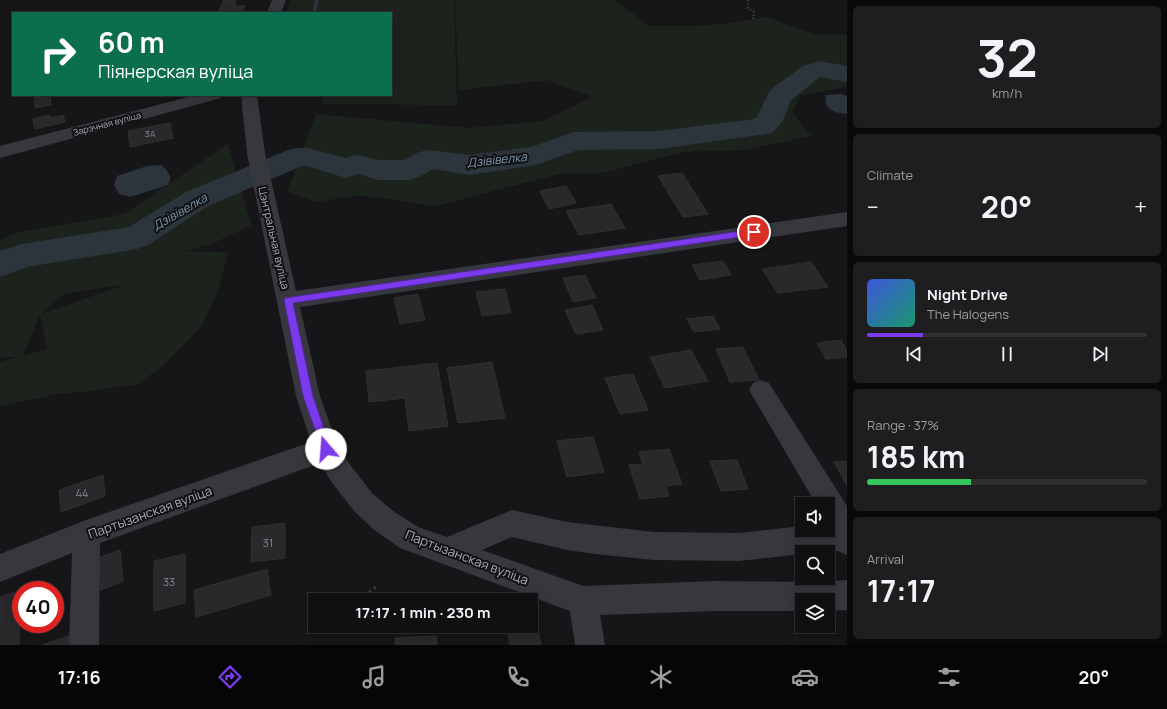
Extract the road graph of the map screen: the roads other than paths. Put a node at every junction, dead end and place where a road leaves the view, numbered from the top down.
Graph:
1 (279, 0) edge
2 (274, 12) edge
3 (211, 96) edge
4 (250, 96) edge
5 (0, 152) edge
6 (847, 219) edge
7 (288, 300) junction
8 (761, 390) dead end
9 (326, 449) junction
10 (847, 531) edge
11 (86, 534) junction
12 (847, 541) edge
13 (448, 551) junction
14 (0, 568) edge
15 (847, 595) edge
16 (583, 601) junction
17 (84, 645) edge
18 (590, 645) edge

1 - 2 street
3 - 5 street, Зарэчная вуліца
4 - 7 street, Цэнтральная вуліца
6 - 7 street
7 - 9 street, Цэнтральная вуліца
8 - 10 street
9 - 11 street, Партызанская вуліца
9 - 13 street, Партызанская вуліца
11 - 14 street, Партызанская вуліца
11 - 17 street
12 - 13 street
13 - 16 street, Партызанская вуліца
15 - 16 street, Партызанская вуліца
16 - 18 street

